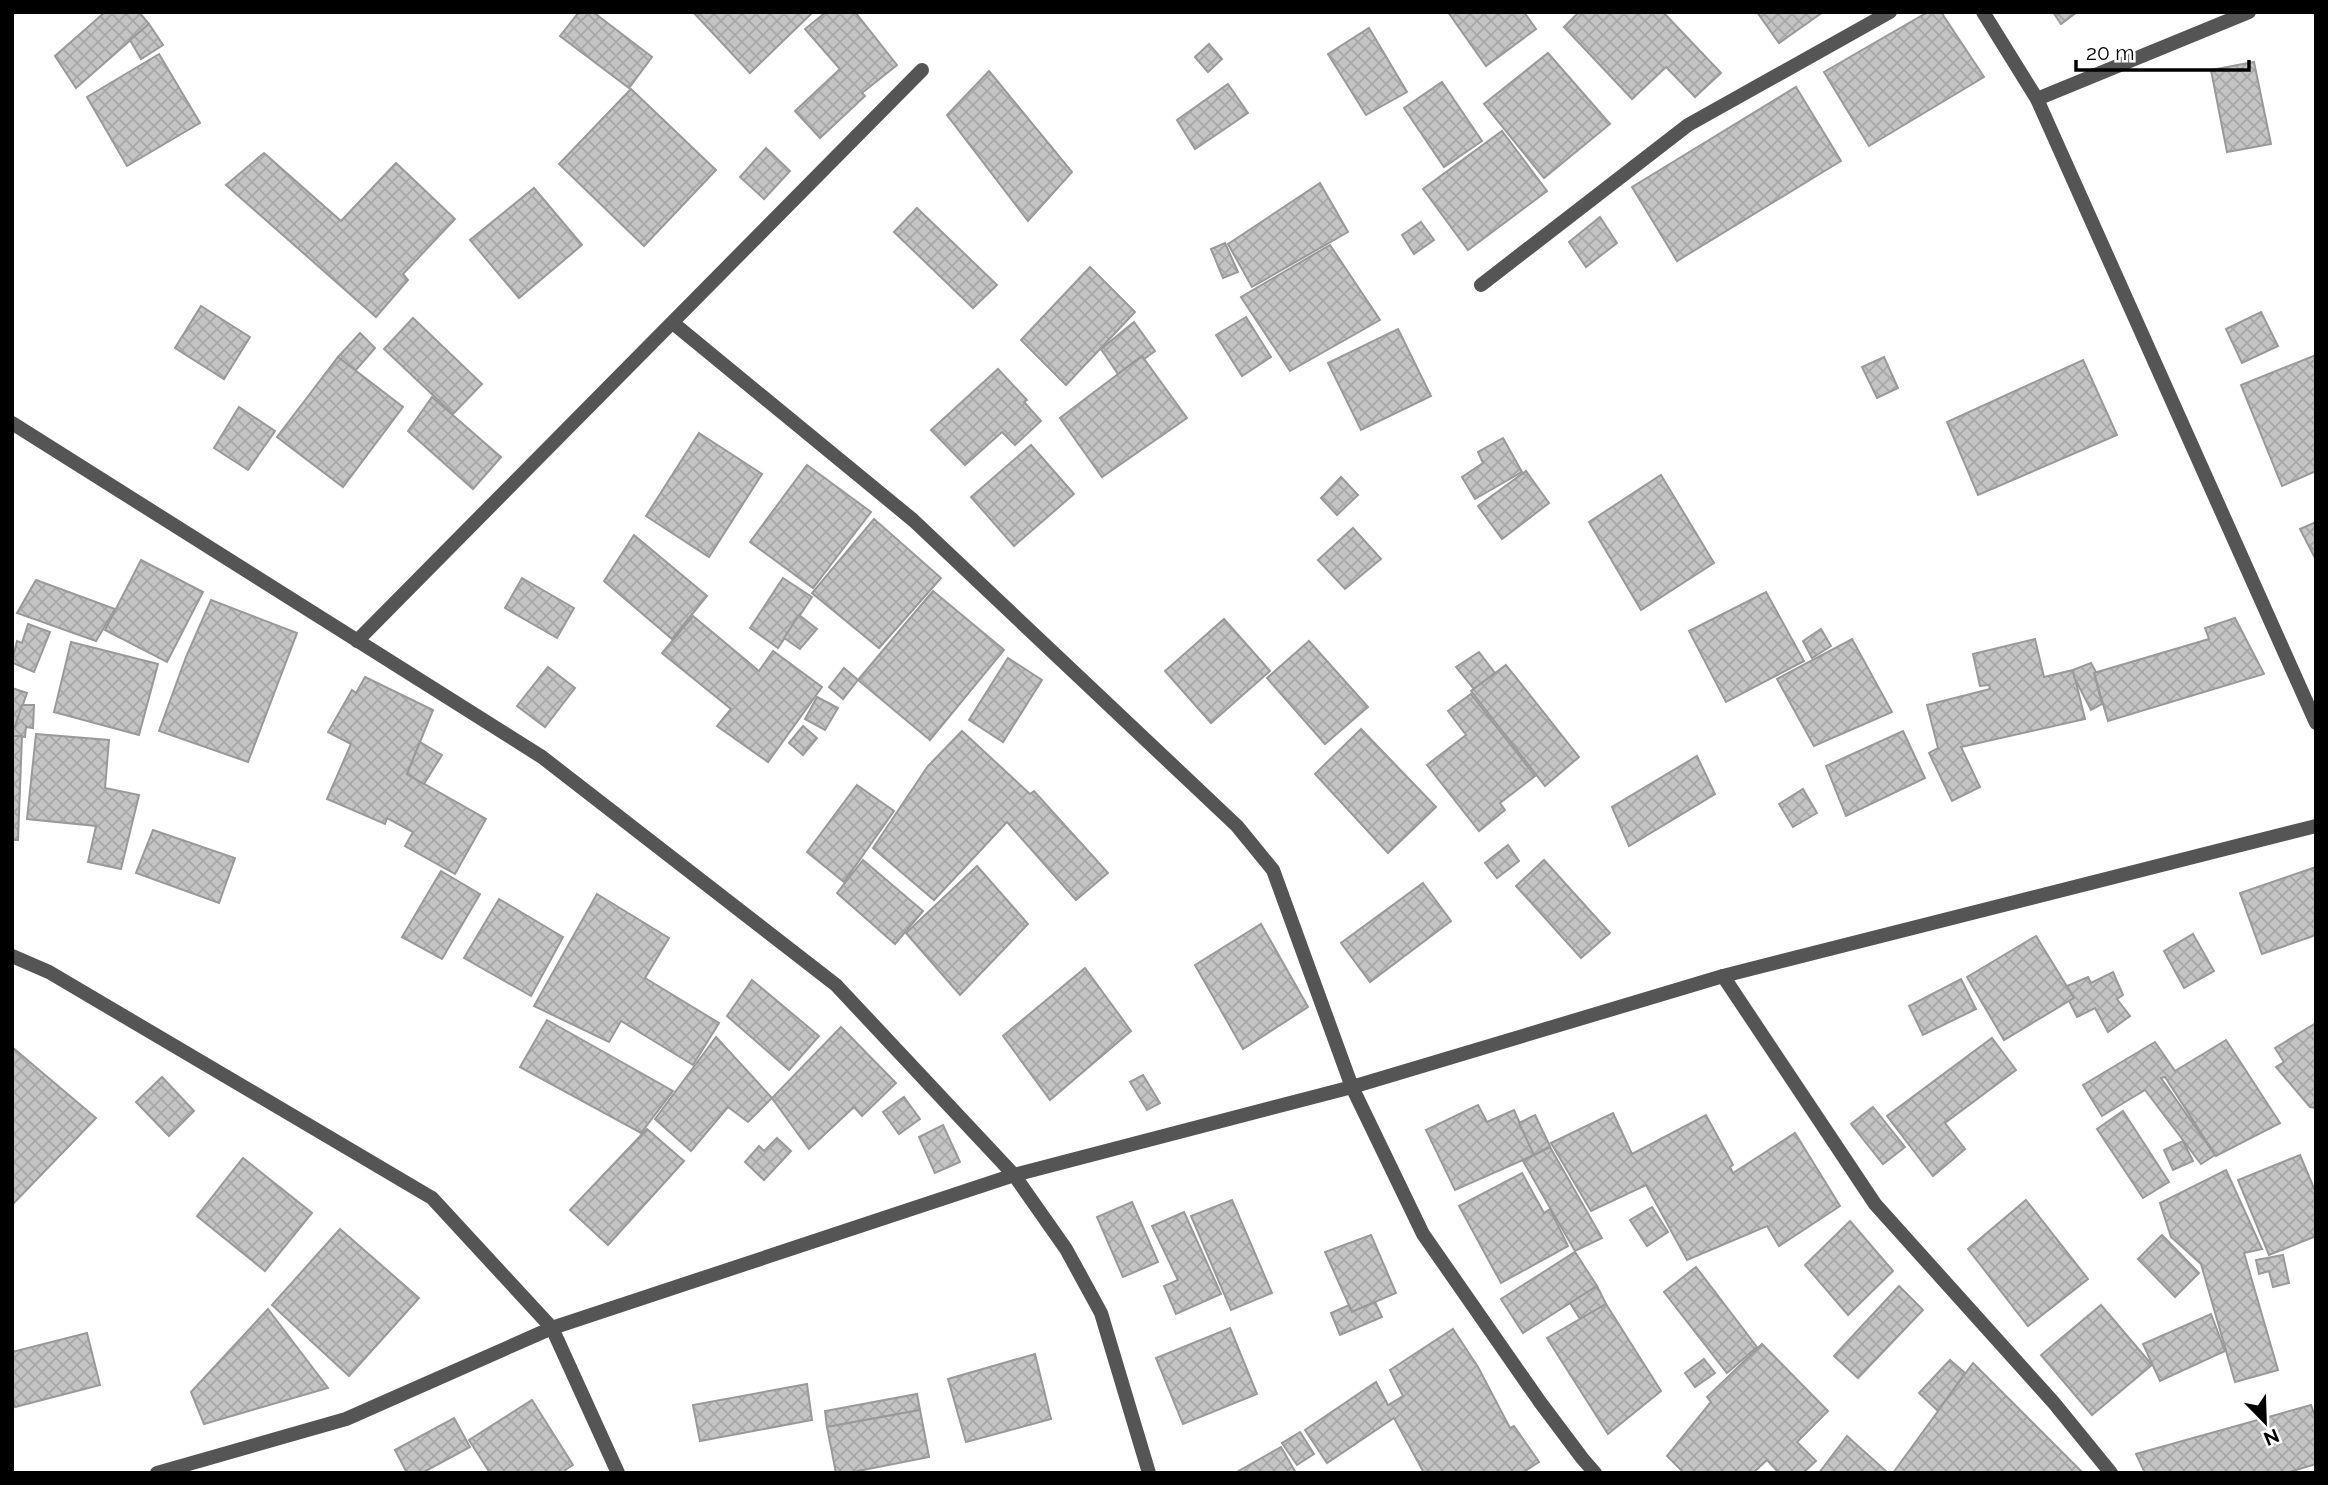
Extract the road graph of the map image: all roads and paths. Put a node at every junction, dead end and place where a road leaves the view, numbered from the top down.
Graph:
1 (1890, 12) edge
2 (1983, 12) edge
3 (2249, 12) edge
4 (922, 70) dead end
5 (2037, 99) junction
6 (1480, 285) dead end
7 (673, 323) junction
8 (12, 423) edge
9 (357, 640) junction
10 (2316, 723) edge
11 (2316, 826) edge
12 (12, 956) edge
13 (1723, 976) junction
14 (1352, 1087) junction
15 (1014, 1175) junction
16 (552, 1328) junction
17 (157, 1473) edge
18 (618, 1473) edge
19 (1149, 1473) edge
20 (1595, 1473) edge
21 (2111, 1473) edge

1 - 6 street
2 - 5 street
3 - 5 street
4 - 7 street
5 - 10 street
7 - 9 street
7 - 14 street
8 - 9 street
9 - 15 street
11 - 13 street
12 - 16 street
13 - 14 street
13 - 21 street
14 - 15 street
14 - 20 street
15 - 16 street
15 - 19 street
16 - 17 street
16 - 18 street

